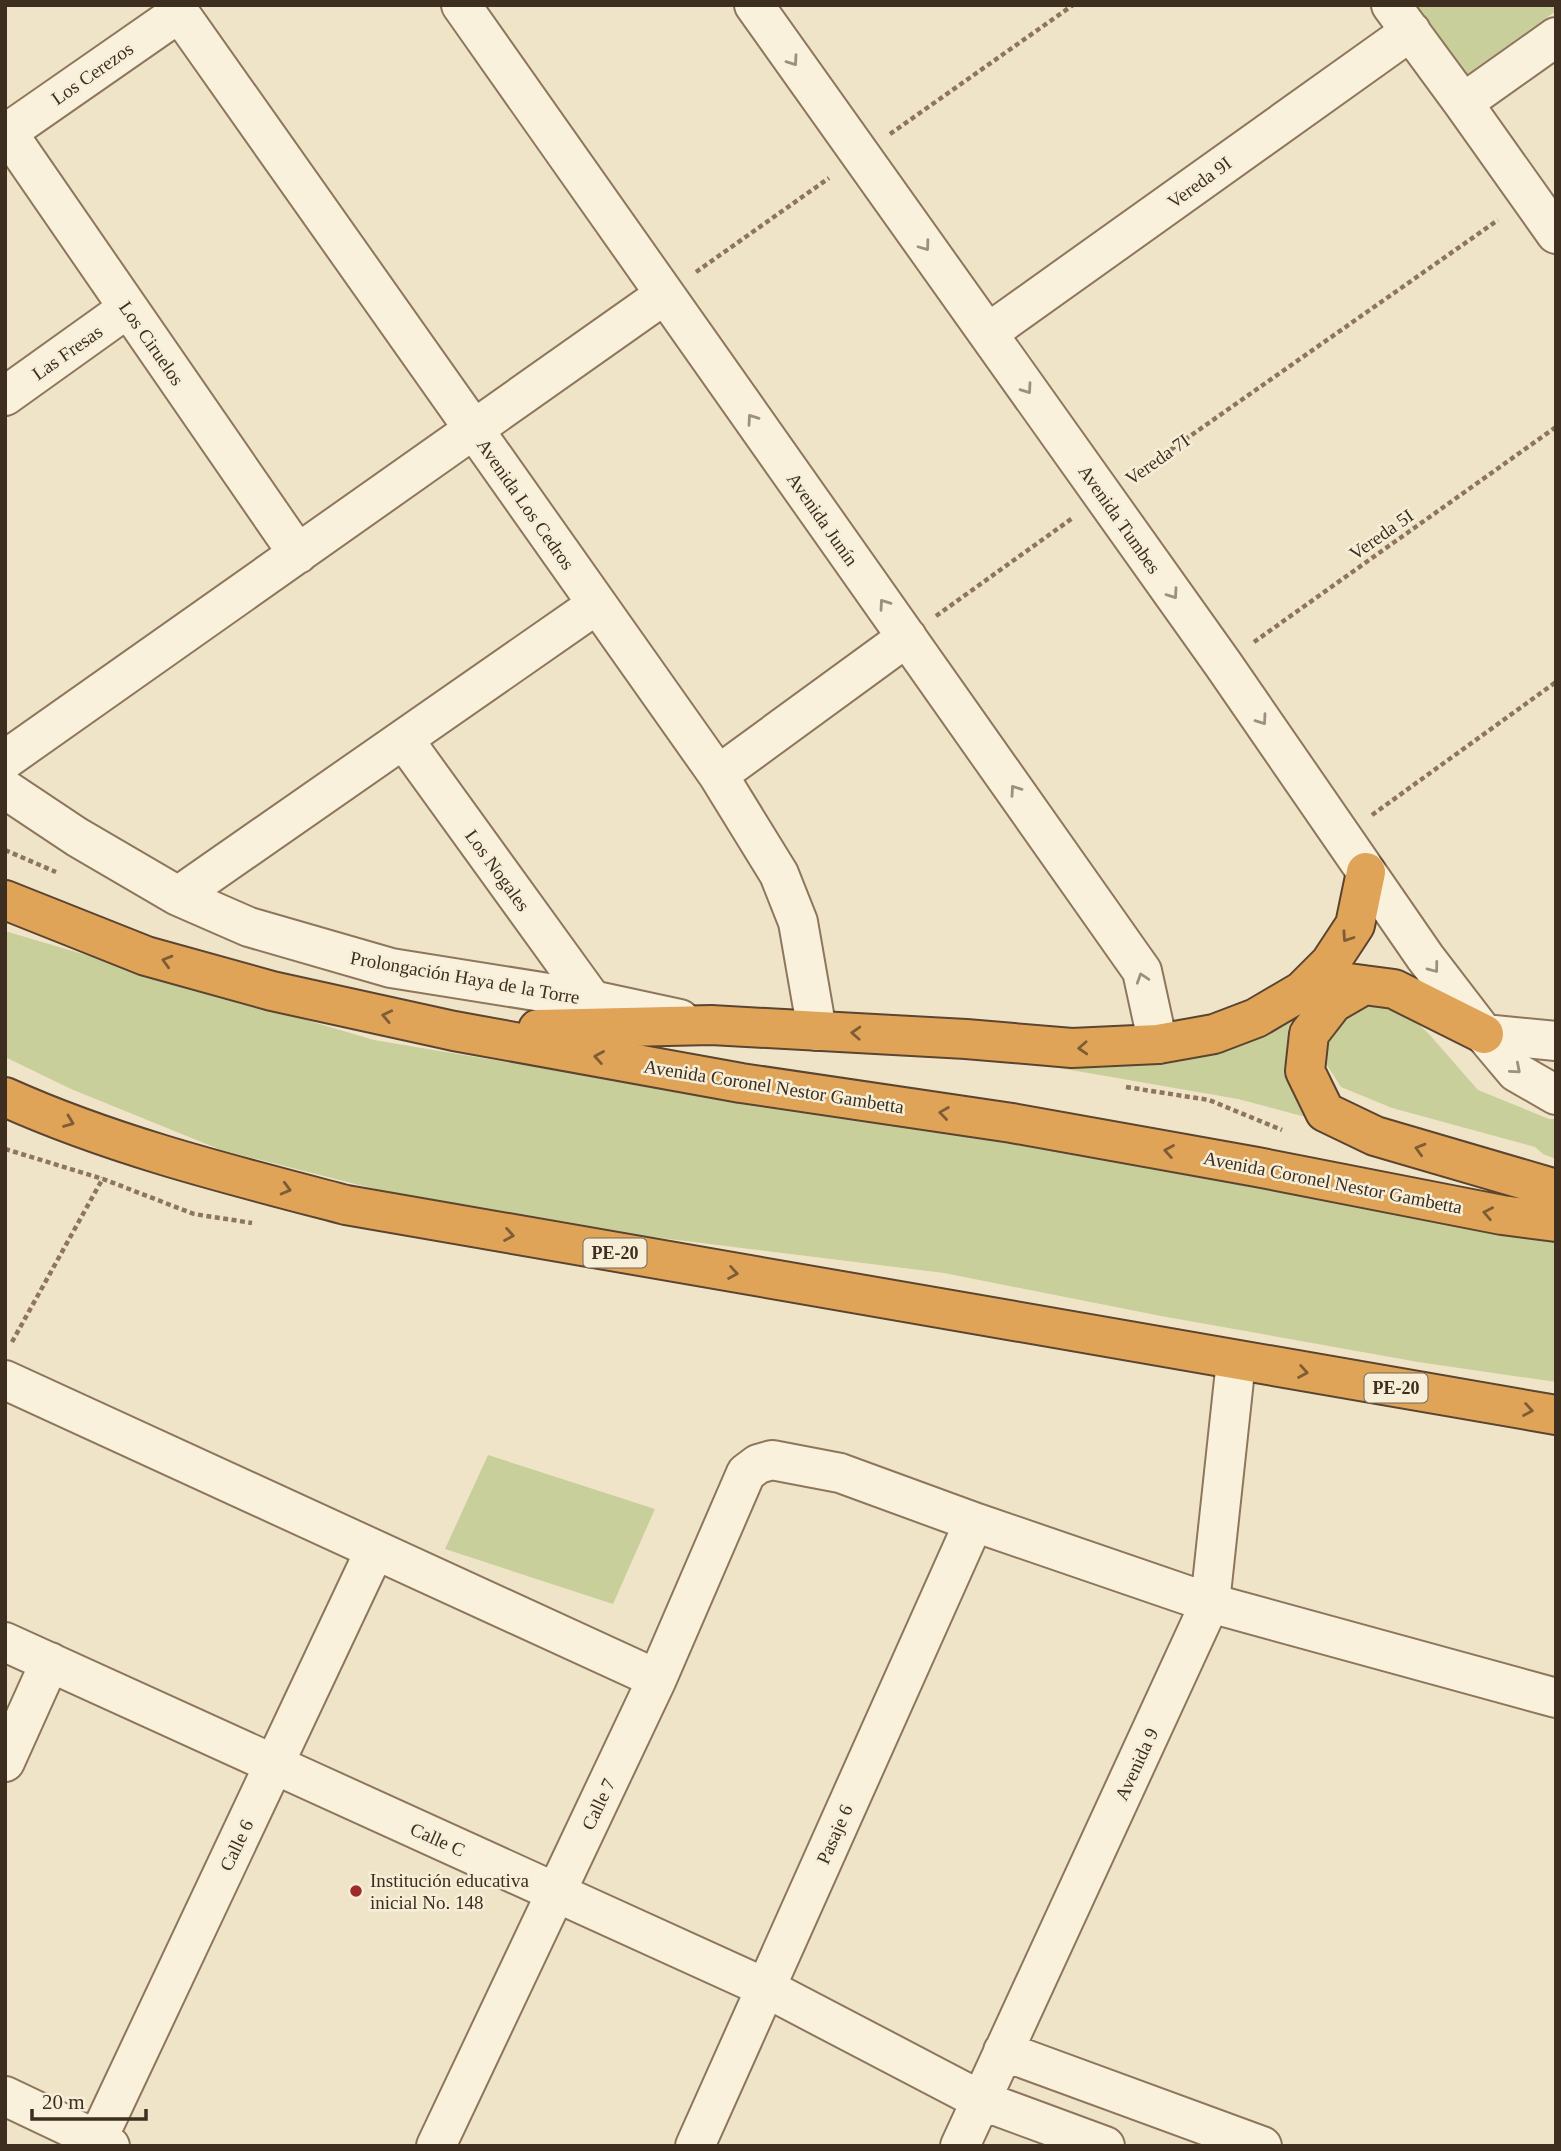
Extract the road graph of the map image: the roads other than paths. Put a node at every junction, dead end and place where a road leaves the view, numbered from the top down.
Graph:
1 (461, 5) edge
2 (754, 5) edge
3 (176, 9) edge
4 (1401, 18) edge
5 (1556, 37) edge
6 (1464, 103) junction
7 (6, 133) edge
8 (1556, 234) edge
9 (664, 295) junction
10 (128, 308) junction
11 (988, 333) junction
12 (5, 396) edge
13 (474, 429) junction
14 (298, 554) junction
15 (596, 606) junction
16 (907, 637) junction
17 (404, 740) junction
18 (5, 760) edge
19 (718, 775) junction
20 (5, 789) edge
21 (1366, 872) junction
22 (178, 896) junction
23 (5, 900) edge
24 (1314, 979) junction
25 (1364, 985) junction
26 (592, 1000) junction
27 (711, 1025) junction
28 (454, 1031) junction
29 (817, 1031) junction
30 (1484, 1034) junction
31 (1556, 1041) edge
32 (1158, 1044) junction
33 (1556, 1095) edge
34 (5, 1097) edge
35 (1556, 1188) edge
36 (1556, 1222) edge
37 (1236, 1361) junction
38 (8, 1362) edge
39 (1556, 1415) edge
40 (974, 1522) junction
41 (375, 1550) junction
42 (1210, 1603) junction
43 (5, 1642) edge
44 (50, 1662) junction
45 (657, 1679) junction
46 (1556, 1698) edge
47 (5, 1762) edge
48 (274, 1764) junction
49 (556, 1893) junction
50 (765, 1988) junction
51 (1003, 2050) junction
52 (5, 2096) edge
53 (979, 2100) junction
54 (104, 2143) edge
55 (436, 2146) edge
56 (695, 2146) edge
57 (960, 2146) edge
58 (1105, 2146) edge
59 (1262, 2146) edge

1 - 9 street, Avenida Junín
2 -> 11 street, Avenida Tumbes
3 - 7 street, Los Cerezos
3 - 13 street, Avenida Los Cedros
4 - 6 street
4 - 11 street, Vereda 9I
5 - 6 street
6 - 8 street
7 - 10 street, Los Ciruelos
9 - 13 street
16 -> 9 street, Avenida Junín
10 - 12 street, Las Fresas
10 - 14 street, Los Ciruelos
11 -> 21 street, Avenida Tumbes
13 - 14 street
13 - 15 street, Avenida Los Cedros
14 - 18 street
15 - 17 street
15 - 19 street, Avenida Los Cedros
16 - 19 street
32 -> 16 street, Avenida Junín
17 - 22 street
17 - 26 street, Los Nogales
19 - 29 street, Avenida Los Cedros
20 - 22 street, Prolongación Haya de la Torre
21 -> 24 highway
21 -> 30 street, Avenida Tumbes
22 - 26 street, Prolongación Haya de la Torre
28 -> 23 highway, Avenida Coronel Nestor Gambetta
24 - 25 highway
24 - 32 highway
25 - 30 highway
35 -> 25 highway
26 - 27 street, Prolongación Haya de la Torre
27 - 28 highway
27 - 29 highway
36 -> 28 highway, Avenida Coronel Nestor Gambetta
32 -> 29 highway
30 - 31 street
30 -> 33 street, Avenida Tumbes
34 -> 37 highway, PE-20
37 -> 39 highway, PE-20
37 - 42 street, Avenida 9
38 - 41 street
40 - 42 street
40 - 45 street, Calle 7
40 - 50 street, Pasaje 6
41 - 45 street
41 - 48 street, Calle 6
42 - 46 street
42 - 51 street, Avenida 9
43 - 44 street, Calle C
44 - 47 street
44 - 48 street, Calle C
45 - 49 street, Calle 7
48 - 49 street, Calle C
48 - 54 street, Calle 6
49 - 50 street, Calle C
49 - 55 street, Calle 7
50 - 53 street, Calle C
50 - 56 street, Pasaje 6
51 - 53 street, Avenida 9
51 - 59 street
52 - 54 street
53 - 57 street, Avenida 9
53 - 58 street, Calle C

